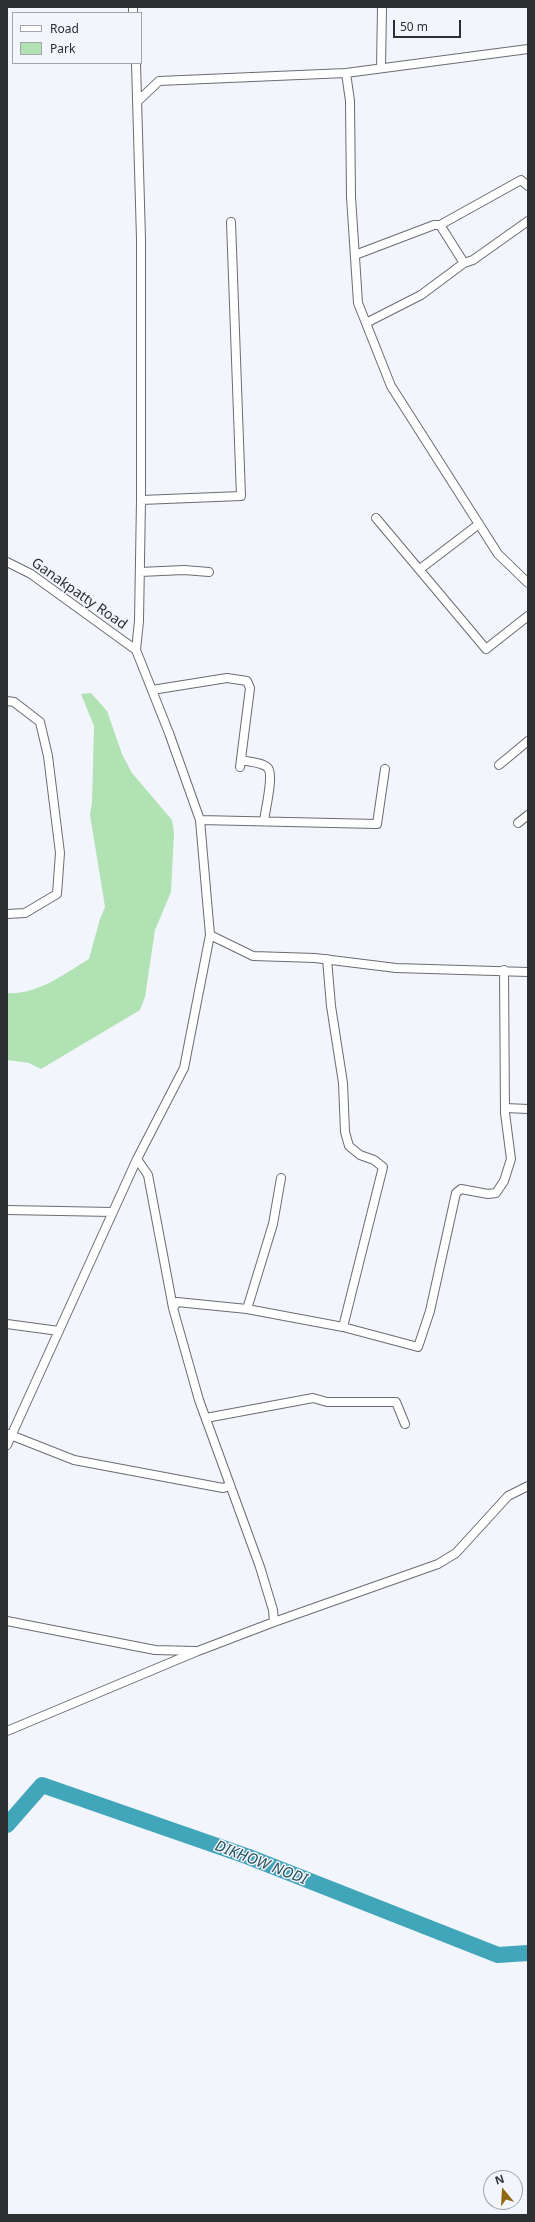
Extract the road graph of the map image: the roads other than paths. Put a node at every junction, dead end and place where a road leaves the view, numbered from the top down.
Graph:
1 (382, 7) edge
2 (528, 49) edge
3 (136, 64) edge
4 (381, 68) junction
5 (346, 73) junction
6 (138, 101) junction
7 (528, 186) edge
8 (528, 221) edge
9 (231, 222) dead end
10 (440, 225) junction
11 (355, 255) junction
12 (464, 263) junction
13 (366, 323) junction
14 (141, 500) junction
15 (376, 518) dead end
16 (479, 524) junction
17 (7, 562) edge
18 (420, 569) junction
19 (140, 572) junction
20 (209, 572) dead end
21 (528, 583) edge
22 (528, 616) edge
23 (136, 650) junction
24 (152, 690) junction
25 (7, 701) edge
26 (528, 741) edge
27 (499, 765) dead end
28 (386, 769) dead end
29 (528, 815) edge
30 (200, 820) junction
31 (264, 821) junction
32 (518, 823) dead end
33 (7, 914) edge
34 (210, 935) junction
35 (327, 959) junction
36 (504, 970) junction
37 (528, 972) edge
38 (505, 1108) junction
39 (528, 1109) edge
40 (137, 1159) junction
41 (281, 1178) dead end
42 (7, 1210) edge
43 (113, 1212) junction
44 (173, 1308) junction
45 (247, 1309) junction
46 (7, 1324) edge
47 (343, 1327) junction
48 (59, 1331) junction
49 (206, 1418) junction
50 (405, 1424) dead end
51 (9, 1434) edge
52 (7, 1445) edge
53 (229, 1486) junction
54 (528, 1486) edge
55 (7, 1621) edge
56 (274, 1622) junction
57 (198, 1651) junction
58 (7, 1730) edge

1 - 4 street
2 - 4 street
3 - 6 street
4 - 5 street
5 - 6 street
5 - 11 street
6 - 14 street
7 - 10 street
8 - 12 street
9 - 14 street
10 - 11 street
10 - 12 street
11 - 13 street
12 - 13 street
13 - 16 street
14 - 19 street
15 - 18 street
16 - 18 street
16 - 21 street
17 - 23 street, Ganakpatty Road
18 - 22 street
19 - 20 street
19 - 23 street
23 - 24 street
24 - 30 street
24 - 31 street
25 - 33 street
26 - 27 street
28 - 31 street
29 - 32 street
30 - 31 street
30 - 34 street
34 - 35 street
34 - 40 street
35 - 36 street
35 - 47 street
36 - 37 street
36 - 38 street
38 - 39 street
38 - 47 street
40 - 43 street
40 - 44 street
41 - 45 street
42 - 43 street
43 - 48 street
44 - 45 street
44 - 49 street
45 - 47 street
46 - 48 street
48 - 51 street
49 - 50 street
49 - 53 street
51 - 52 street
51 - 53 street
53 - 56 street
54 - 56 street
55 - 57 street
56 - 57 street
57 - 58 street

